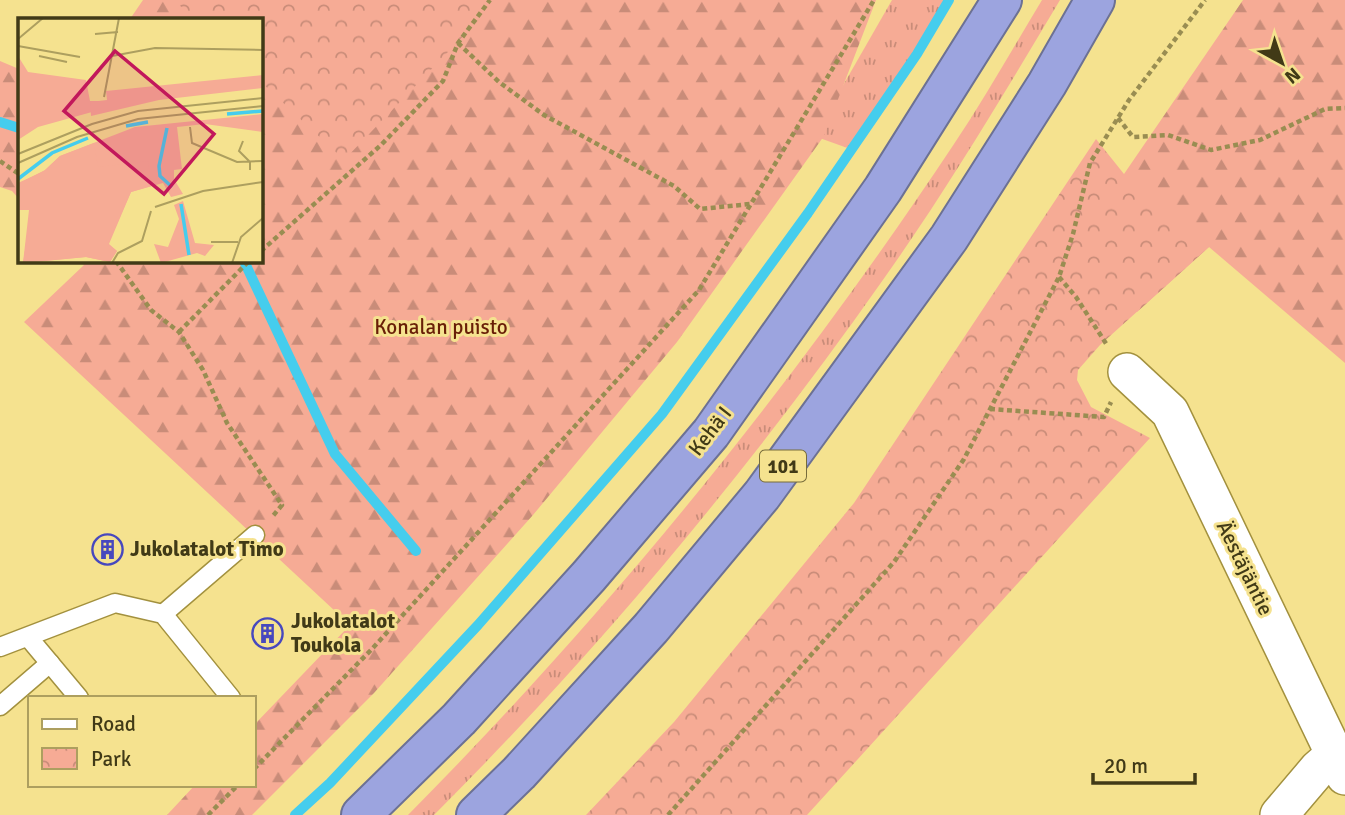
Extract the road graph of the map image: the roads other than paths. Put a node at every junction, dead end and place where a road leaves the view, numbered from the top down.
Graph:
1 (1002, 0) edge
2 (1095, 0) edge
3 (1127, 372) road end
4 (255, 535) road end
5 (163, 614) junction
6 (28, 637) junction
7 (0, 647) edge
8 (50, 663) junction
9 (77, 696) edge
10 (229, 696) edge
11 (0, 706) edge
12 (1340, 766) edge
13 (360, 815) edge
14 (476, 815) edge
15 (1279, 815) edge

1 - 13 highway, Kehä I
2 - 14 highway, 101
3 - 12 street, Äestäjäntie
4 - 5 lane
5 - 6 lane
5 - 10 lane
6 - 7 lane
6 - 8 lane
8 - 9 lane
8 - 11 lane
12 - 15 street

